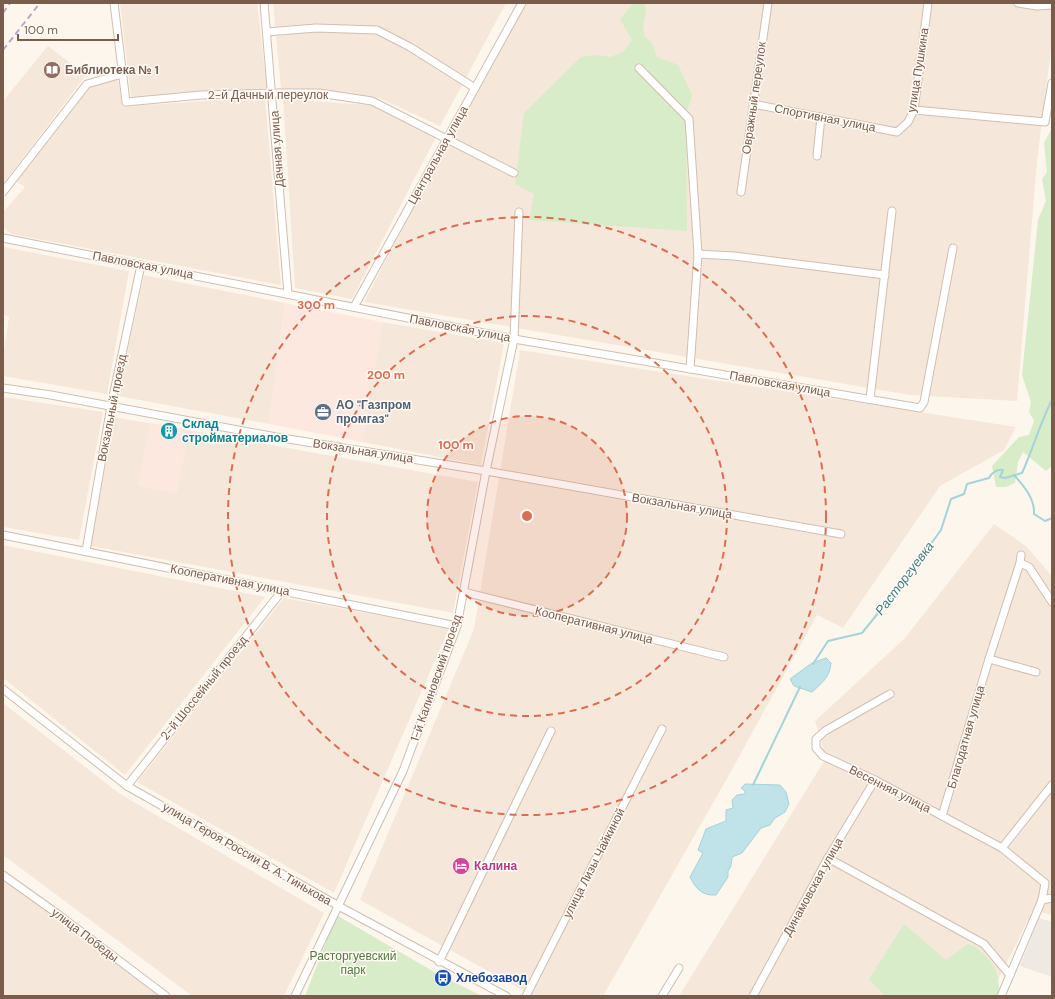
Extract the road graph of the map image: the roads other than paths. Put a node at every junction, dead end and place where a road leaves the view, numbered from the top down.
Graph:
1 (114, 3) edge
2 (264, 3) edge
3 (522, 3) edge
4 (928, 3) edge
5 (1018, 3) edge
6 (766, 4) edge
7 (1052, 5) edge
8 (267, 32) junction
9 (639, 68) dead end
10 (122, 74) junction
11 (1052, 83) edge
12 (475, 88) junction
13 (272, 93) junction
14 (753, 104) junction
15 (914, 110) junction
16 (821, 118) junction
17 (896, 132) joint
18 (447, 138) junction
19 (817, 156) dead end
20 (514, 173) dead end
21 (3, 192) edge
22 (741, 192) dead end
23 (892, 211) dead end
24 (519, 212) dead end
25 (3, 238) edge
26 (953, 248) dead end
27 (698, 254) junction
28 (141, 265) junction
29 (885, 275) junction
30 (288, 294) junction
31 (354, 307) junction
32 (514, 339) junction
33 (690, 369) junction
34 (3, 388) edge
35 (870, 400) junction
36 (111, 406) junction
37 (486, 471) junction
38 (841, 534) dead end
39 (3, 535) edge
40 (86, 551) junction
41 (1021, 555) dead end
42 (1020, 563) junction
43 (282, 590) junction
44 (464, 592) junction
45 (1052, 602) edge
46 (457, 626) junction
47 (724, 657) dead end
48 (989, 659) junction
49 (1036, 672) dead end
50 (3, 689) edge
51 (890, 694) dead end
52 (662, 729) dead end
53 (551, 731) dead end
54 (875, 780) junction
55 (1052, 785) edge
56 (127, 786) junction
57 (942, 816) junction
58 (1002, 848) junction
59 (828, 858) junction
60 (3, 875) edge
61 (1052, 898) edge
62 (1042, 900) junction
63 (338, 906) junction
64 (439, 962) junction
65 (679, 968) dead end
66 (1010, 975) junction
67 (166, 996) edge
68 (295, 996) edge
69 (506, 996) edge
70 (526, 996) edge
71 (662, 996) edge
72 (753, 996) edge
73 (1001, 996) edge

1 - 10 street
2 - 8 street, Дачная улица
3 - 12 street, Центральная улица
4 - 15 street, улица Пушкина
5 - 7 street
6 - 14 street, Овражный переулок
8 - 12 street
8 - 13 street, Дачная улица
9 - 27 street
10 - 13 street, 2-й Дачный переулок
10 - 21 street
11 - 15 street
12 - 18 street, Центральная улица
13 - 18 street, 2-й Дачный переулок
13 - 30 street, Дачная улица
14 - 16 street, Спортивная улица
14 - 22 street, Овражный переулок
15 - 17 street, улица Пушкина
16 - 17 street, Спортивная улица
16 - 19 street
18 - 20 street, 2-й Дачный переулок
18 - 31 street, Центральная улица
23 - 29 street
24 - 32 street, 1-й Калиновский проезд
25 - 28 street, Павловская улица
26 - 35 street, Павловская улица
27 - 29 street
27 - 33 street
28 - 30 street, Павловская улица
28 - 36 street, Вокзальный проезд
29 - 35 street
30 - 31 street, Павловская улица
31 - 32 street, Павловская улица
32 - 33 street, Павловская улица
32 - 37 street, 1-й Калиновский проезд
33 - 35 street, Павловская улица
34 - 36 street, Вокзальная улица
36 - 37 street, Вокзальная улица
36 - 40 street, Вокзальный проезд
37 - 38 street, Вокзальная улица
37 - 44 street, 1-й Калиновский проезд
39 - 40 street, Кооперативная улица
40 - 43 street, Кооперативная улица
41 - 42 street, Благодатная улица
42 - 45 street
42 - 48 street, Благодатная улица
43 - 46 street, Кооперативная улица
43 - 56 street, 2-й Шоссейный проезд
44 - 46 street, 1-й Калиновский проезд
44 - 47 street, Кооперативная улица
46 - 63 street, 1-й Калиновский проезд
48 - 49 street
48 - 57 street, Благодатная улица
50 - 56 street, улица Героя России В. А. Тинькова
51 - 54 street, Весенняя улица
52 - 70 street, улица Лизы Чайкиной
53 - 64 street
54 - 57 street, Весенняя улица
54 - 59 street, Динамовская улица
55 - 58 street
56 - 63 street, улица Героя России В. А. Тинькова
57 - 58 street, Весенняя улица
58 - 62 street, Весенняя улица
59 - 66 street
59 - 72 street, Динамовская улица
60 - 67 street, улица Победы
61 - 62 street
62 - 66 street
63 - 64 street, улица Героя России В. А. Тинькова
63 - 68 street, 1-й Калиновский проезд
64 - 69 street, улица Героя России В. А. Тинькова
65 - 71 street
66 - 73 street

